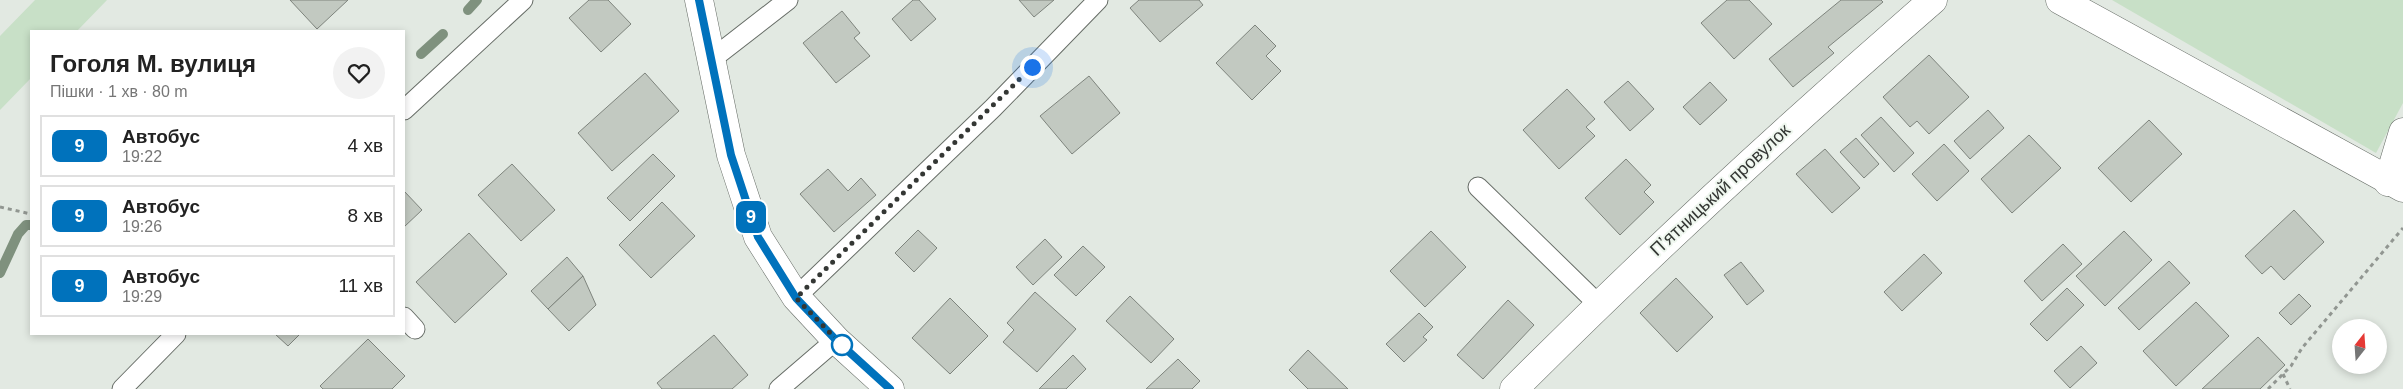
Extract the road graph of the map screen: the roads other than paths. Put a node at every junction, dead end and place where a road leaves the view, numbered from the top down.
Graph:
1 (522, 0) edge
2 (699, 0) edge
3 (788, 0) edge
4 (1098, 0) edge
5 (1933, 0) edge
6 (2060, 0) edge
7 (712, 59) junction
8 (405, 109) edge
9 (2403, 132) edge
10 (2396, 185) edge
11 (1478, 186) dead end
12 (796, 298) junction
13 (1598, 304) junction
14 (175, 335) edge
15 (836, 340) junction
16 (122, 389) edge
17 (779, 389) edge
18 (890, 389) edge
19 (1514, 389) edge

1 - 8 lane
2 - 7 street
3 - 7 lane
4 - 12 lane
5 - 13 street, Пʼятницький провулок
6 - 10 street
7 - 12 street
9 - 10 street
11 - 13 lane
12 - 15 street
13 - 19 street, Пʼятницький провулок
14 - 16 lane
15 - 17 lane
15 - 18 street

